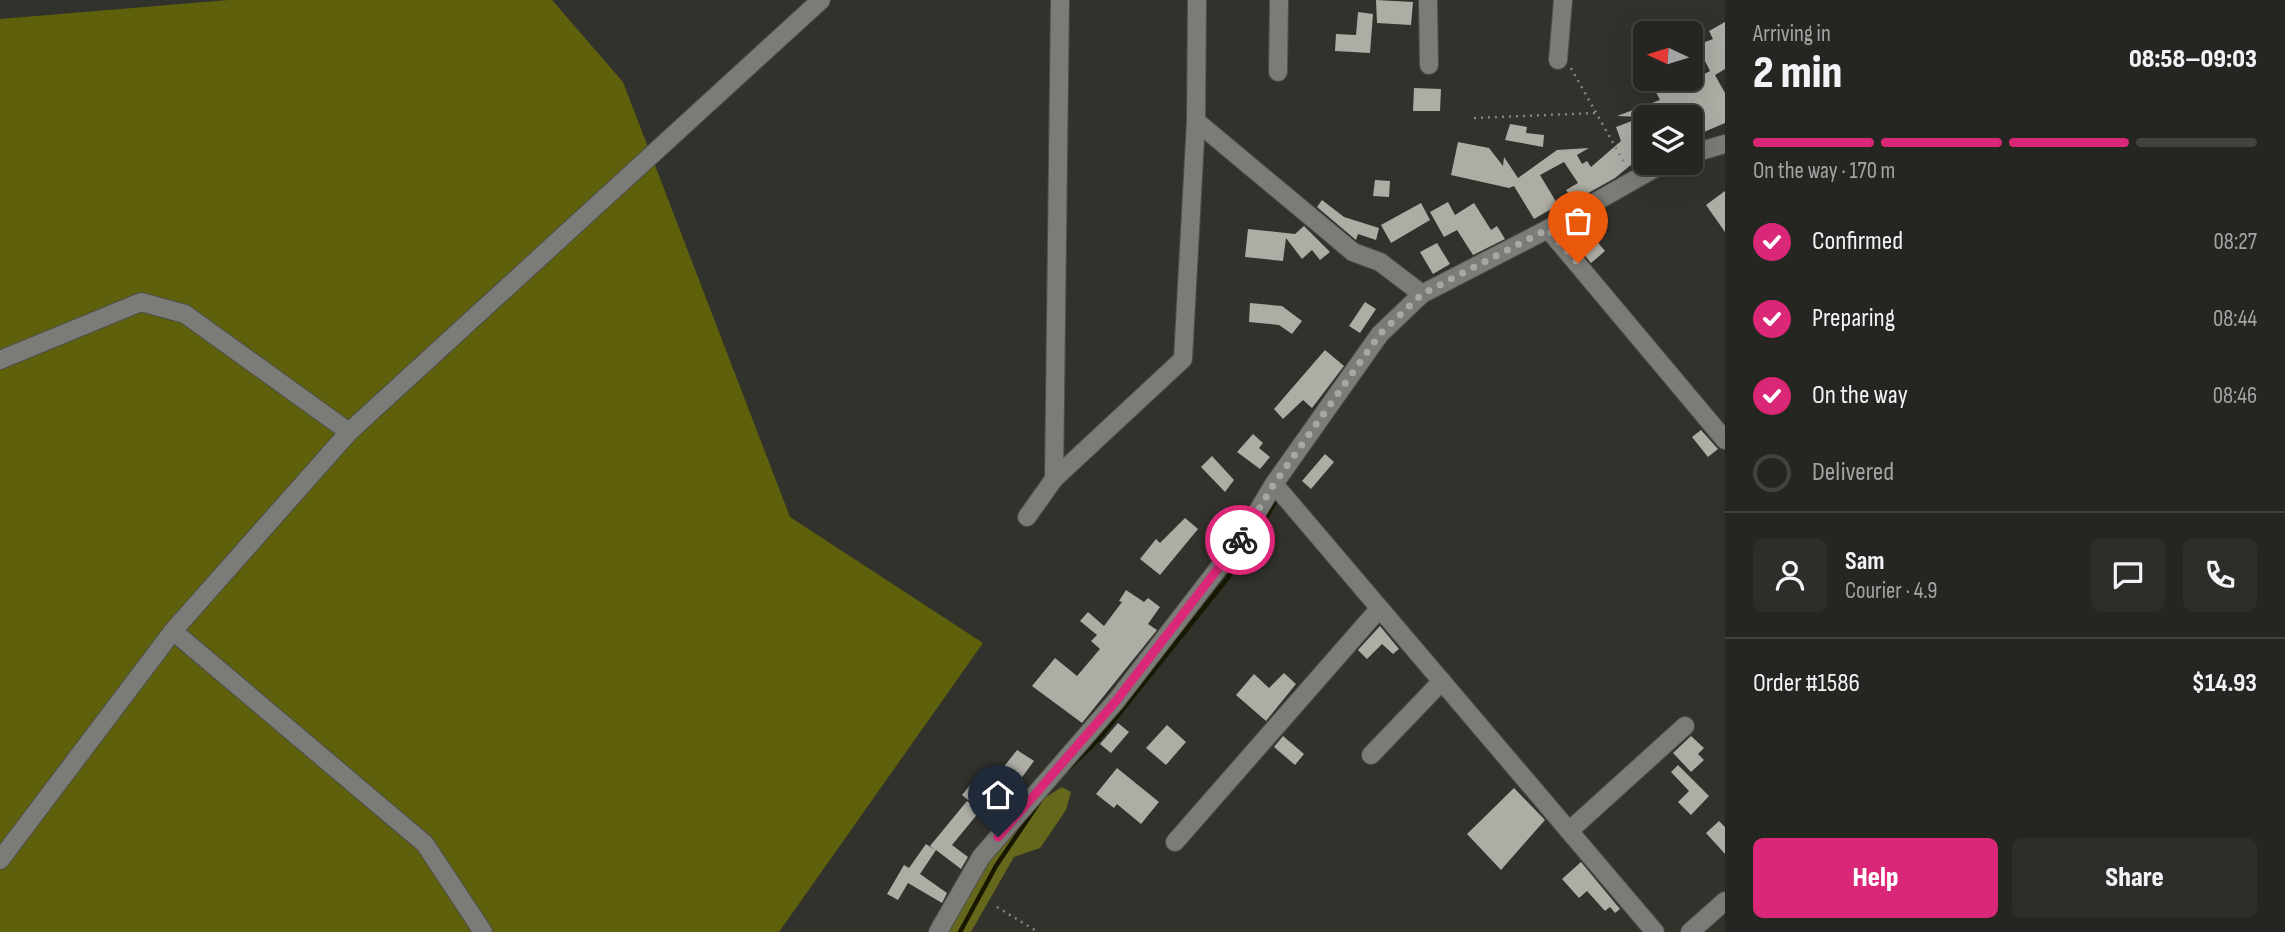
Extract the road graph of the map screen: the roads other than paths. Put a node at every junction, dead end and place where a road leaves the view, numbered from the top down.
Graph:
1 (821, 0) edge
2 (1060, 0) edge
3 (1197, 0) edge
4 (1279, 0) edge
5 (1428, 0) edge
6 (1563, 0) edge
7 (1558, 61) road end
8 (1430, 65) dead end
9 (1278, 72) dead end
10 (1195, 121) junction
11 (1725, 144) edge
12 (1703, 150) edge
13 (1639, 175) edge
14 (1548, 229) junction
15 (1422, 294) junction
16 (0, 360) edge
17 (349, 432) junction
18 (1725, 440) edge
19 (1054, 479) junction
20 (1274, 484) junction
21 (1027, 517) dead end
22 (1379, 609) junction
23 (173, 631) junction
24 (1442, 681) junction
25 (1685, 726) dead end
26 (1371, 755) dead end
27 (1569, 831) junction
28 (1175, 842) dead end
29 (0, 860) edge
30 (1725, 901) edge
31 (483, 932) edge
32 (938, 932) edge
33 (1655, 932) edge
34 (1690, 932) edge

1 - 17 street
2 - 19 street
3 - 10 street
4 - 9 street
5 - 8 street
6 - 7 street
10 - 15 street
10 - 19 street
11 - 12 street
13 - 14 street
14 - 15 street
14 - 18 street
15 - 20 street
16 - 17 street
17 - 23 street
19 - 21 street
20 - 22 street
20 - 32 street
22 - 24 street
22 - 28 street
23 - 29 street
23 - 31 street
24 - 26 street
24 - 27 street
25 - 27 street
27 - 33 street
30 - 34 street

